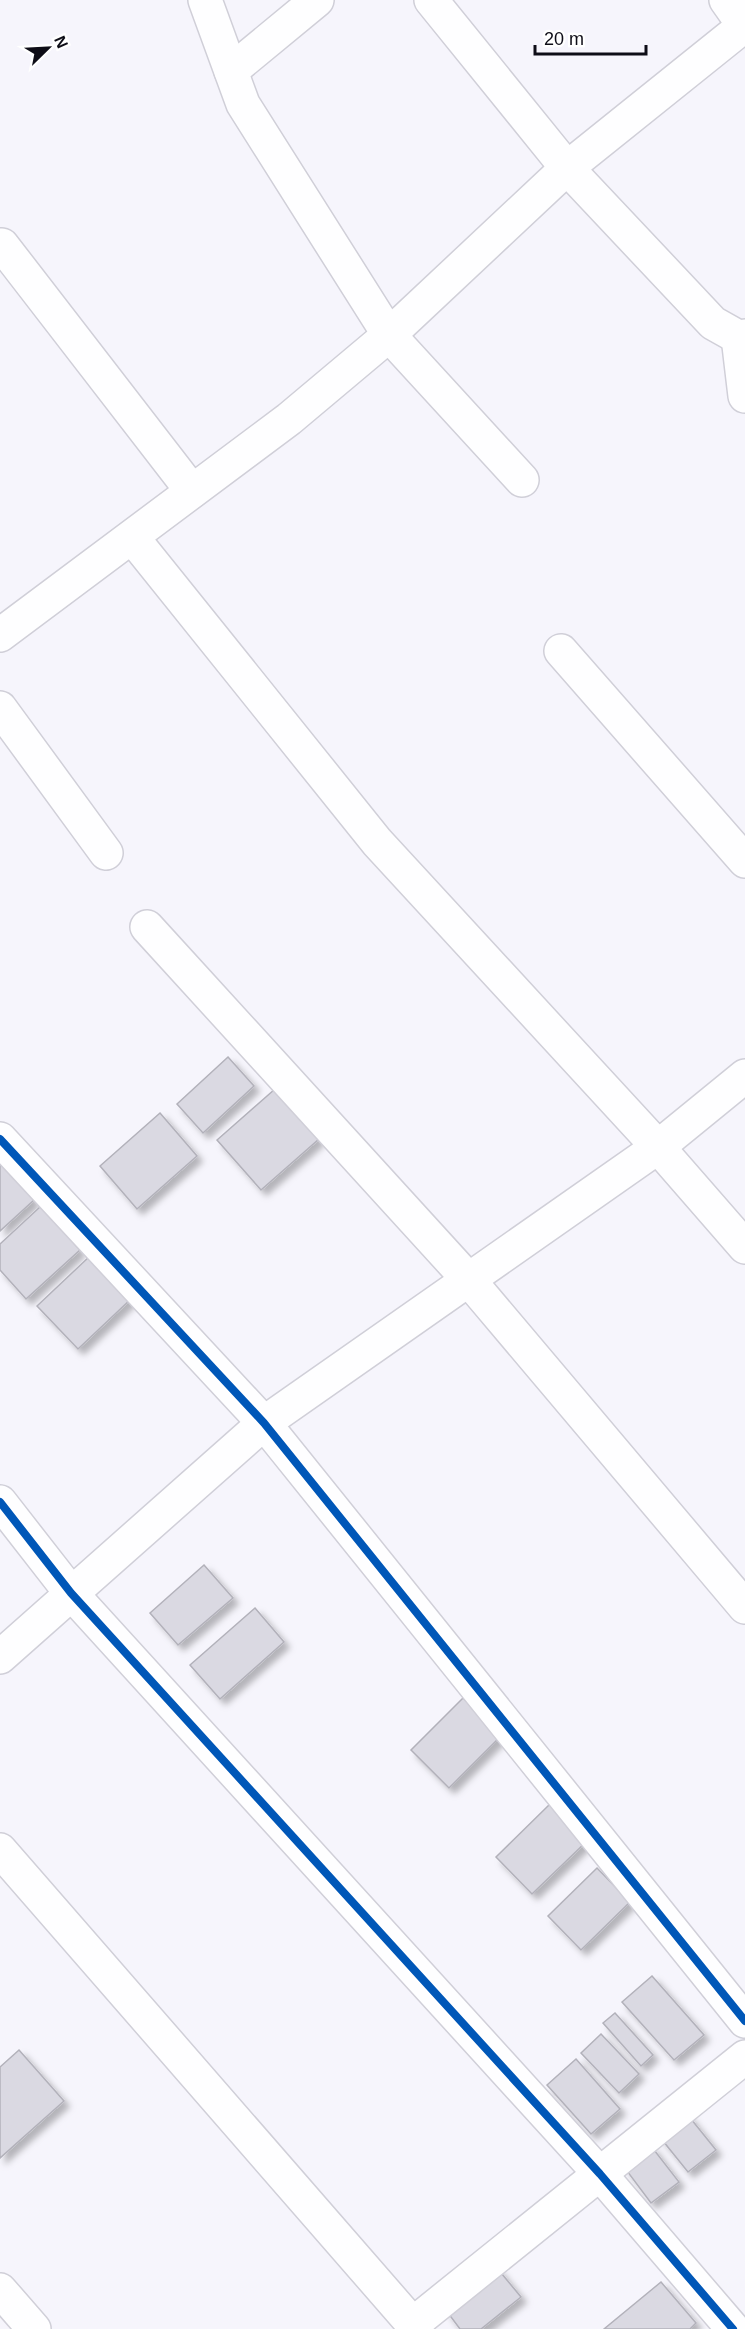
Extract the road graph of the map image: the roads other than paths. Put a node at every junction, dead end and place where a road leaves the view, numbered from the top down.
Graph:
1 (205, 0) edge
2 (317, 0) edge
3 (431, 0) edge
4 (740, 19) edge
5 (231, 71) junction
6 (567, 168) junction
7 (2, 245) dead end
8 (389, 335) junction
9 (741, 336) edge
10 (745, 396) edge
11 (522, 480) dead end
12 (192, 491) junction
13 (132, 537) junction
14 (4, 624) edge
15 (561, 651) dead end
16 (0, 708) edge
17 (106, 853) dead end
18 (745, 861) edge
19 (147, 927) dead end
20 (745, 1076) edge
21 (0, 1139) edge
22 (658, 1148) junction
23 (745, 1248) edge
24 (468, 1279) junction
25 (264, 1423) junction
26 (0, 1502) edge
27 (70, 1593) junction
28 (745, 1607) edge
29 (0, 1657) edge
30 (0, 1850) edge
31 (745, 2021) edge
32 (745, 2057) edge
33 (600, 2174) junction
34 (0, 2290) edge
35 (415, 2327) edge
36 (34, 2329) edge
37 (733, 2329) edge

1 - 5 street
2 - 5 street
3 - 6 street
4 - 6 street
5 - 8 street
6 - 8 street
6 - 9 street
7 - 12 street
8 - 11 street
8 - 12 street
9 - 10 street
12 - 13 street
13 - 14 street
13 - 22 street
15 - 18 street
16 - 17 street
19 - 24 street
20 - 22 street
21 - 25 street
22 - 23 street
22 - 24 street
24 - 25 street
24 - 28 street
25 - 27 street
25 - 31 street
26 - 27 street
27 - 29 street
27 - 33 street
30 - 35 street
32 - 33 street
33 - 35 street
33 - 37 street
34 - 36 street

